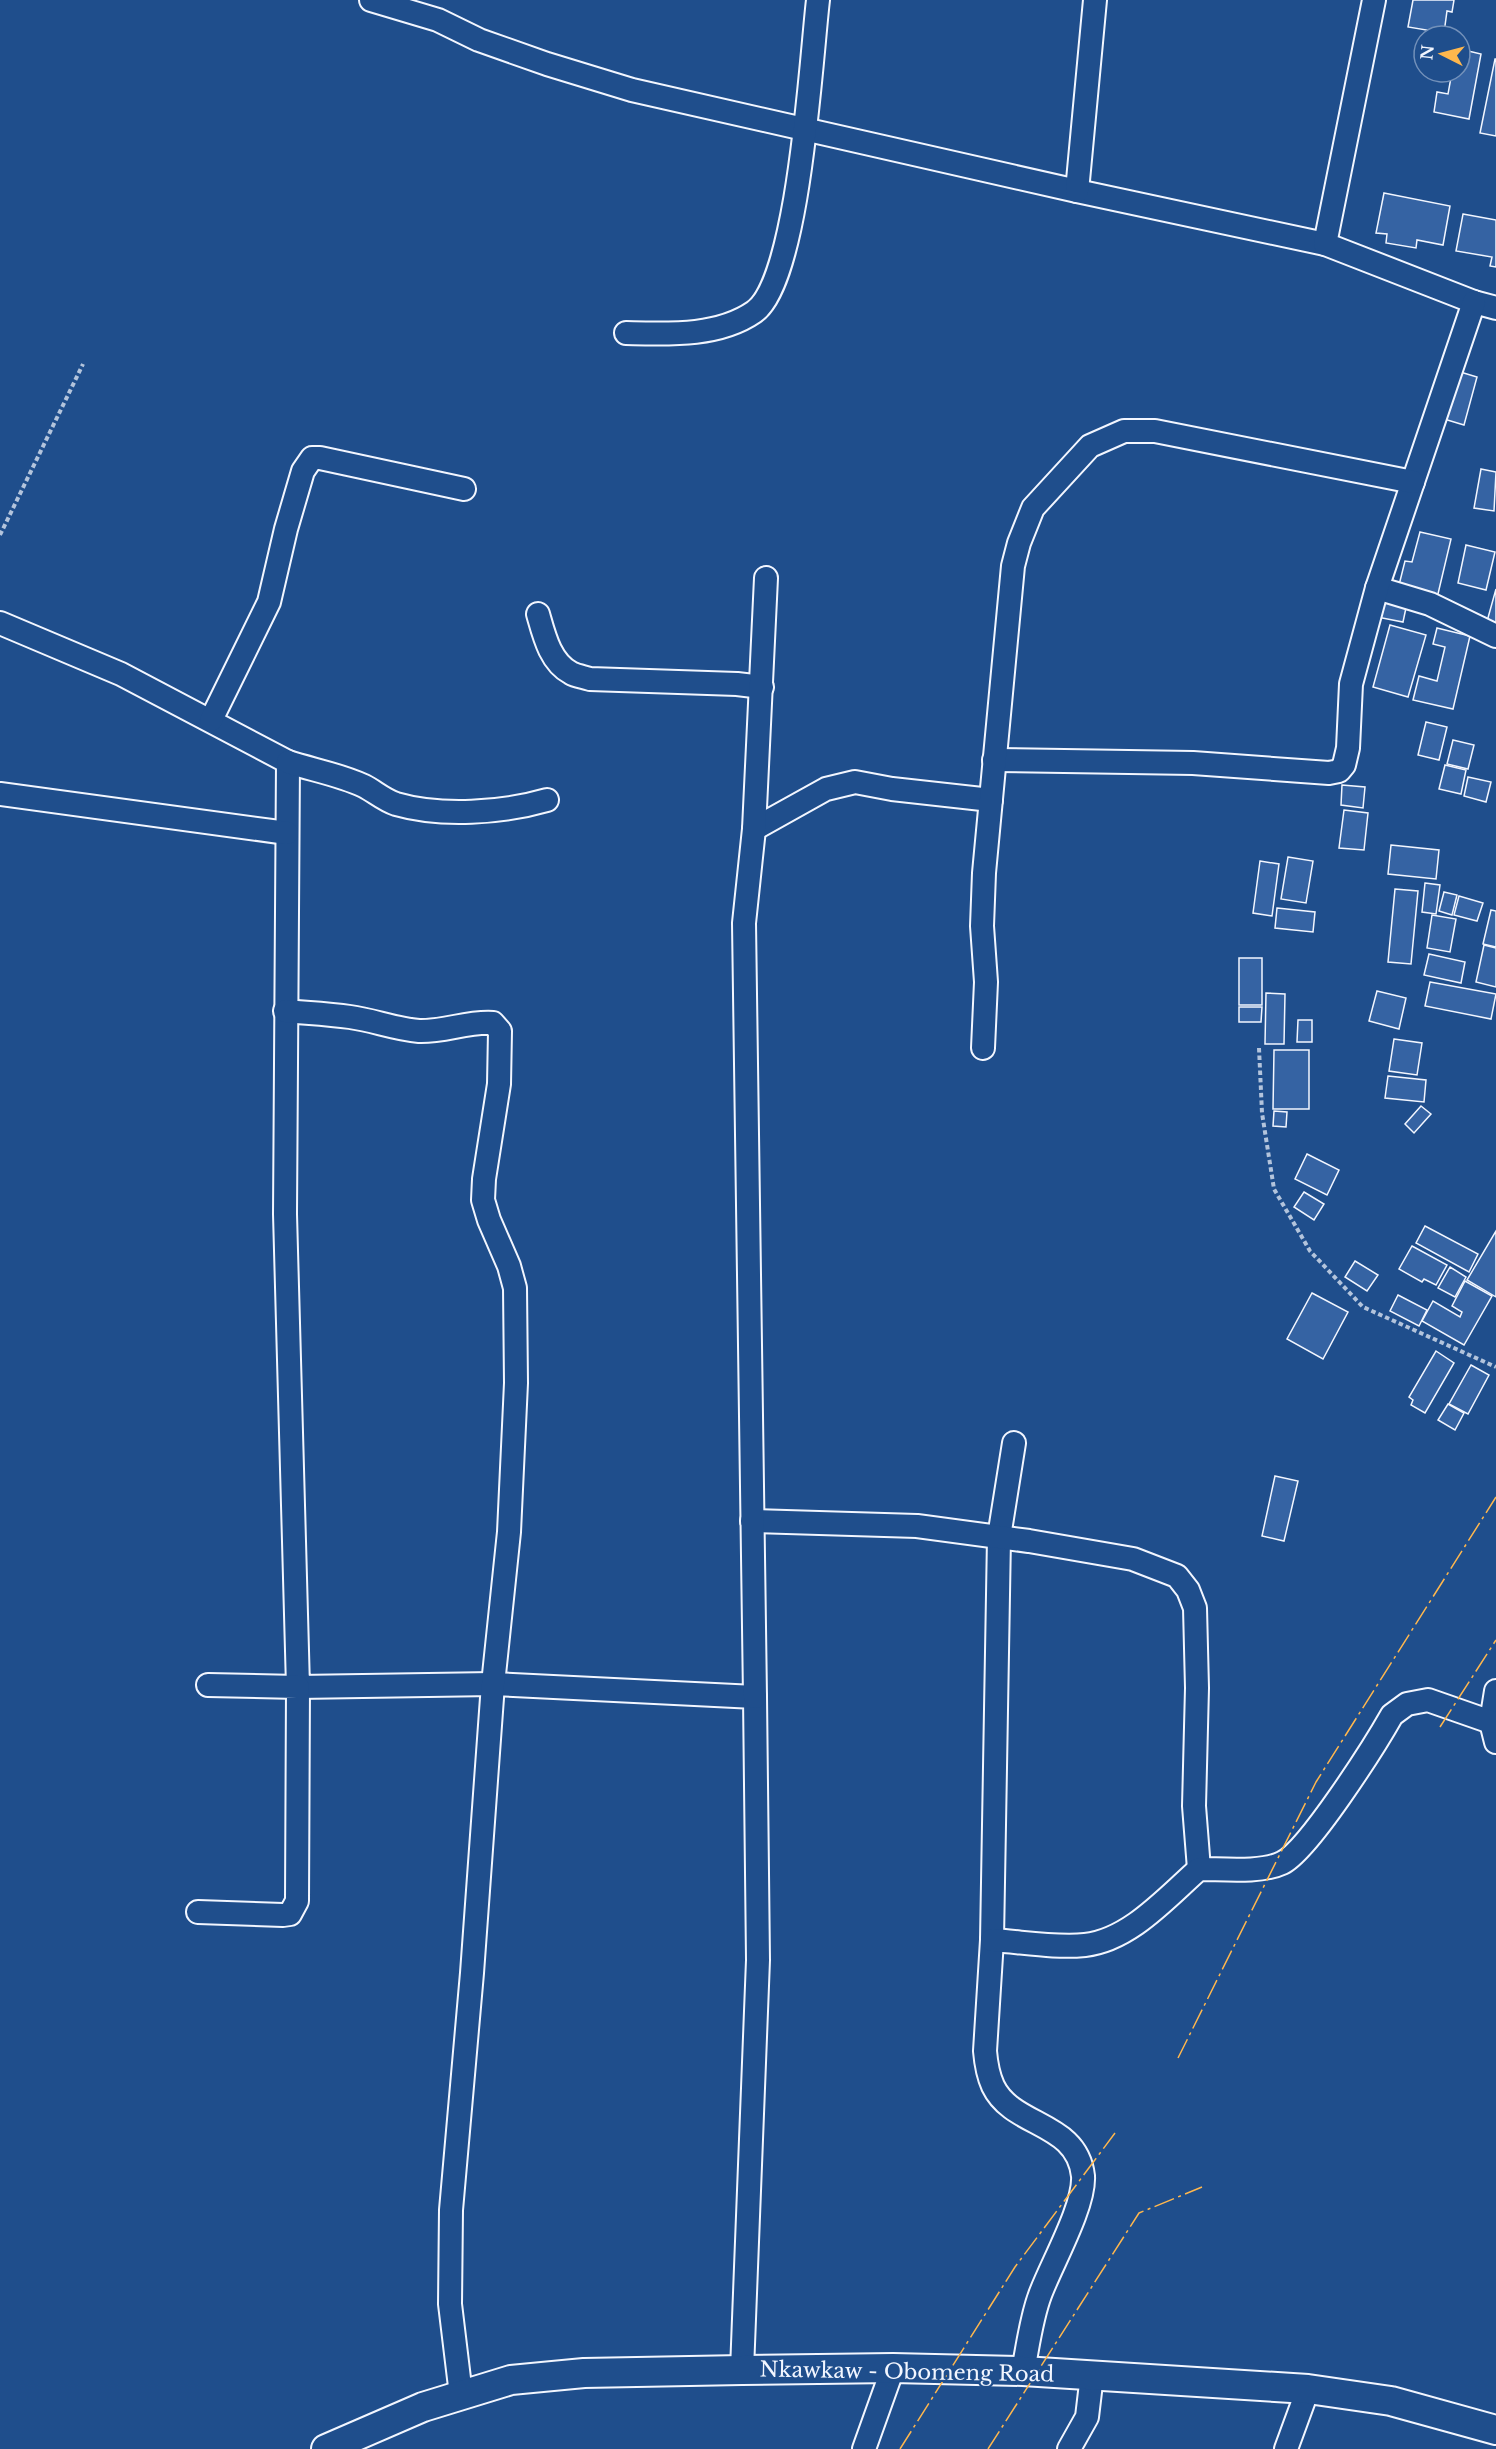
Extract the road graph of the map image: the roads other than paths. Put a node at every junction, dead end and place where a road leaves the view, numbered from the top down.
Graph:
1 (371, 0) edge
2 (818, 0) edge
3 (1095, 0) edge
4 (1374, 0) edge
5 (440, 10) edge
6 (806, 128) junction
7 (1077, 191) junction
8 (1326, 244) junction
9 (1474, 302) junction
10 (1496, 308) edge
11 (626, 333) dead end
12 (1413, 482) junction
13 (464, 489) dead end
14 (766, 578) dead end
15 (1377, 588) junction
16 (538, 614) dead end
17 (0, 623) edge
18 (1496, 636) edge
19 (762, 687) junction
20 (212, 720) junction
21 (994, 760) junction
22 (288, 762) junction
23 (0, 794) edge
24 (547, 800) dead end
25 (991, 800) junction
26 (754, 829) junction
27 (287, 833) junction
28 (285, 1011) junction
29 (983, 1048) dead end
30 (1014, 1443) dead end
31 (752, 1521) junction
32 (999, 1537) junction
33 (493, 1684) junction
34 (208, 1685) dead end
35 (298, 1687) junction
36 (1496, 1691) edge
37 (755, 1697) junction
38 (1493, 1732) edge
39 (1199, 1869) junction
40 (198, 1912) dead end
41 (992, 1940) junction
42 (893, 2368) junction
43 (742, 2370) junction
44 (1023, 2371) junction
45 (1092, 2375) junction
46 (1308, 2389) junction
47 (461, 2395) junction
48 (1496, 2430) edge
49 (326, 2449) edge
50 (864, 2449) edge
51 (1069, 2449) edge
52 (1286, 2449) edge

1 - 5 street
2 - 6 street
3 - 7 street
4 - 8 street
5 - 6 street
6 - 7 street
6 - 11 street
7 - 8 street
8 - 9 street
9 - 10 street
9 - 12 street
12 - 15 street
12 - 21 street
13 - 20 street
14 - 19 street
15 - 18 street
15 - 21 street
16 - 19 street
17 - 20 street
19 - 26 street
20 - 22 street
21 - 25 street
22 - 24 street
22 - 27 street
23 - 27 street
25 - 26 street
25 - 29 street
26 - 31 street
27 - 28 street
28 - 33 street
28 - 35 street
30 - 32 street
31 - 32 street
31 - 37 street
32 - 39 street
32 - 41 street
33 - 35 street
33 - 37 street
33 - 47 street
34 - 35 street
35 - 40 street
36 - 38 street
37 - 43 street
38 - 39 street
39 - 41 street
41 - 44 street
42 - 43 main road, Nkawkaw - Obomeng Road
42 - 44 main road, Nkawkaw - Obomeng Road
42 - 50 street
43 - 47 main road, Nkawkaw - Obomeng Road
44 - 45 main road, Nkawkaw - Obomeng Road
45 - 46 main road, Nkawkaw - Obomeng Road
45 - 51 street
46 - 48 main road, Nkawkaw - Obomeng Road
46 - 52 street
47 - 49 main road, Nkawkaw - Obomeng Road

